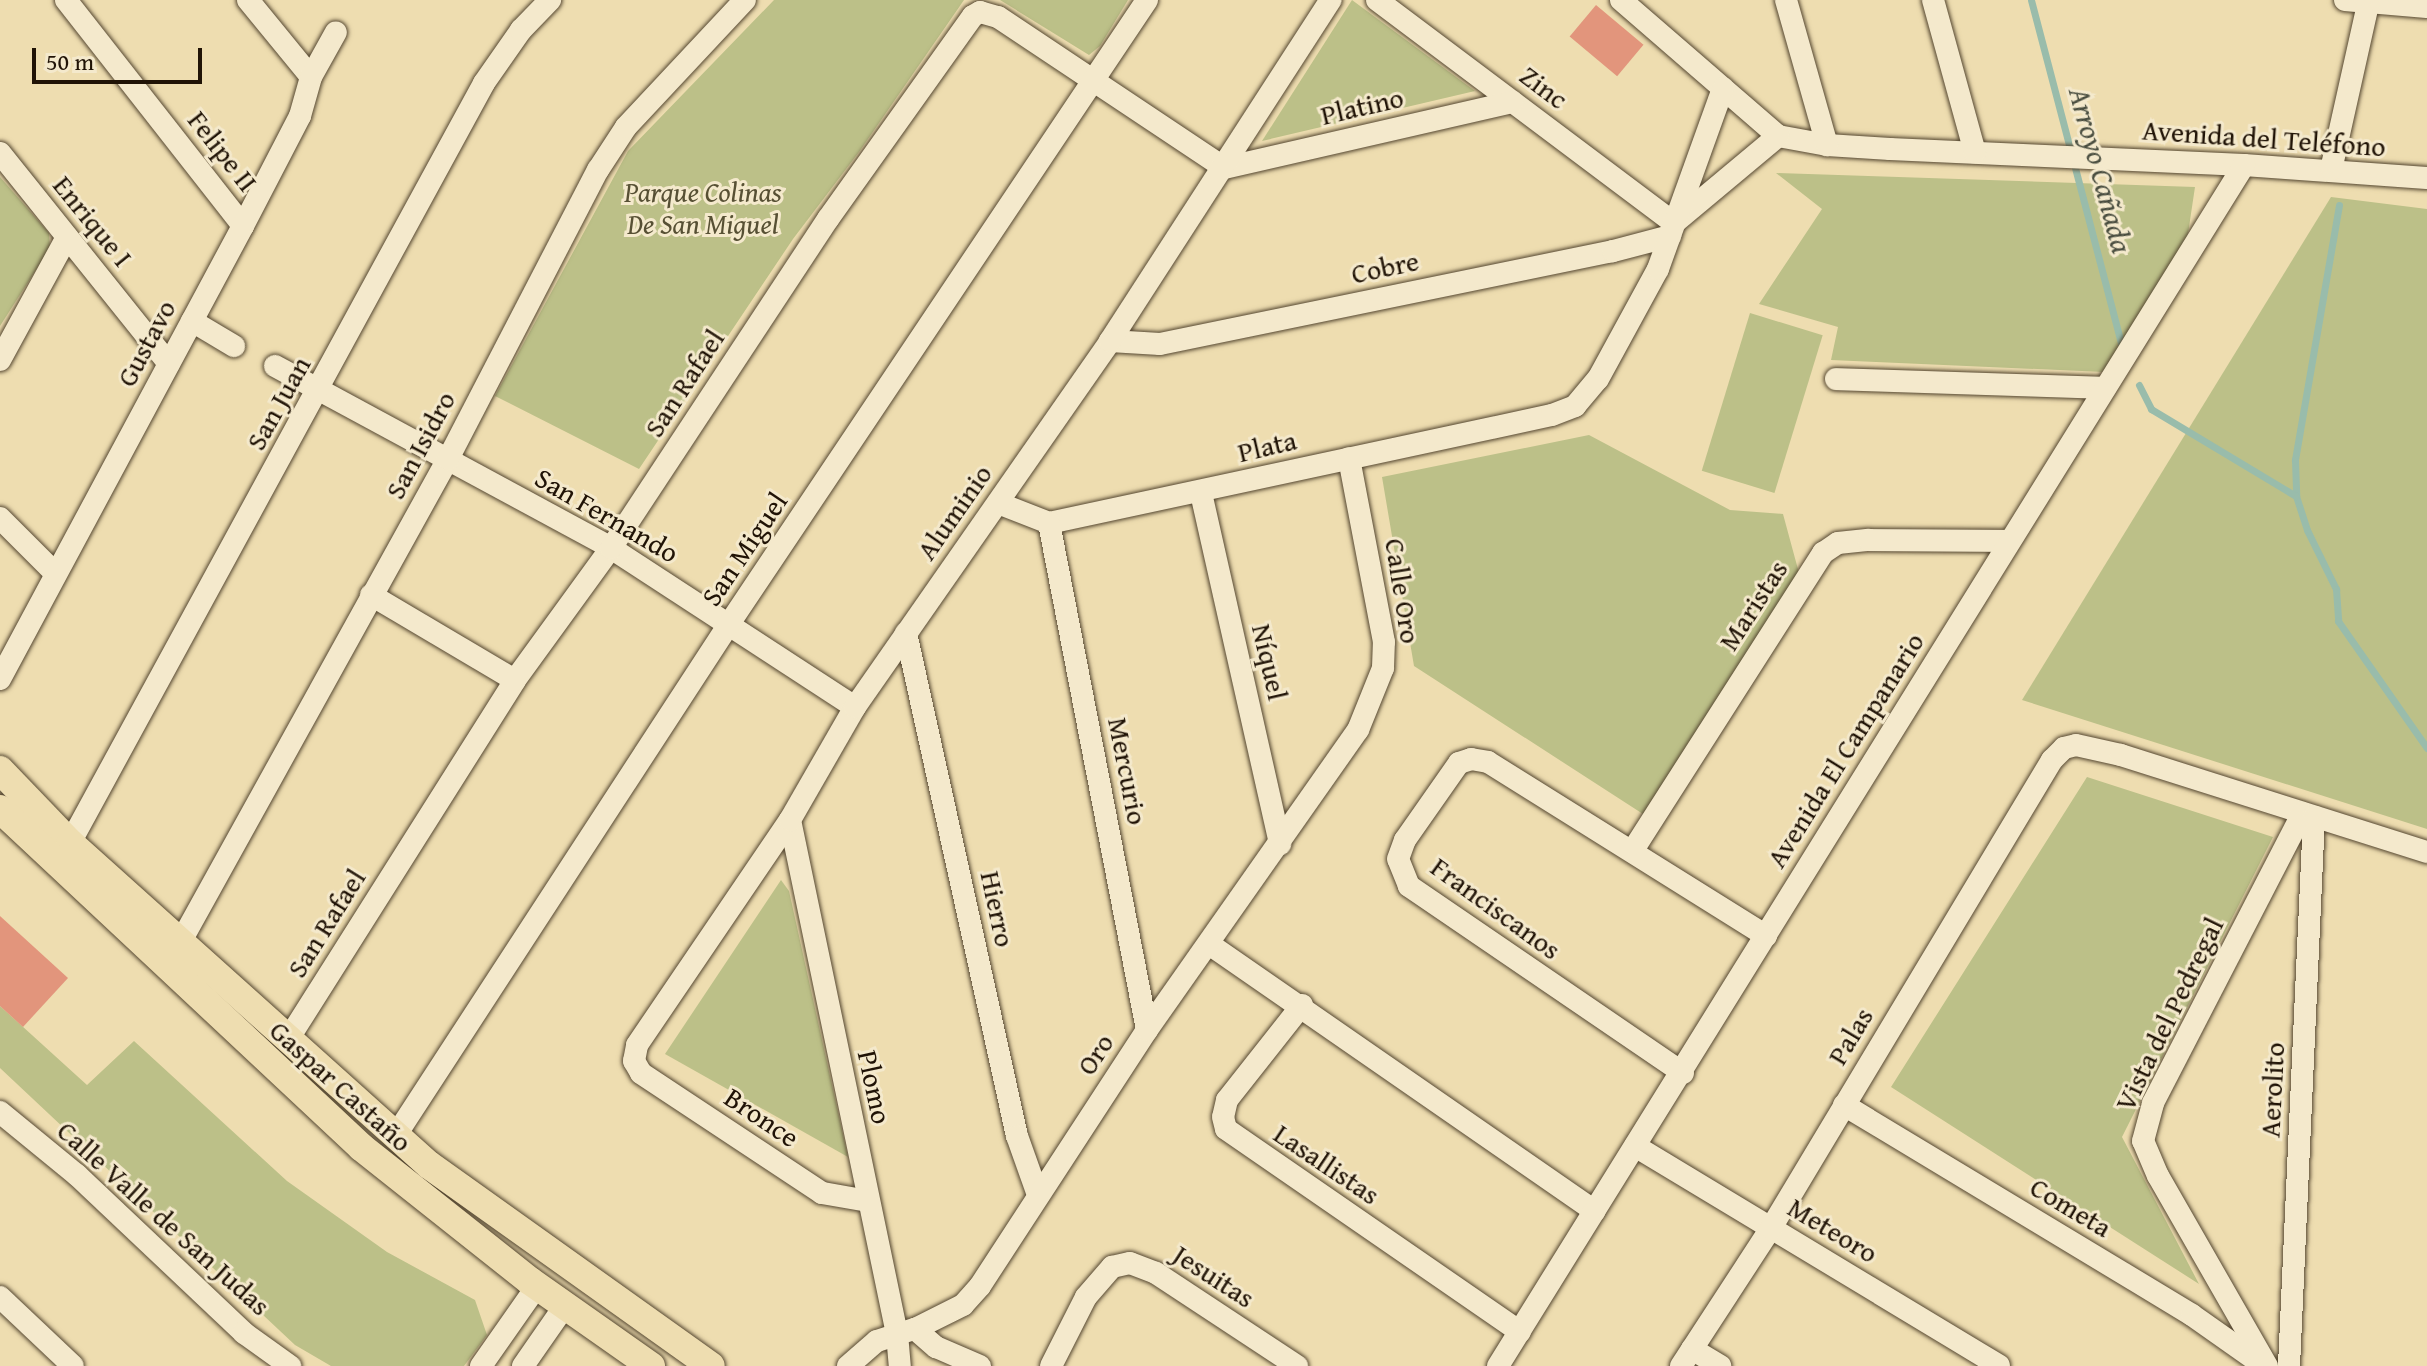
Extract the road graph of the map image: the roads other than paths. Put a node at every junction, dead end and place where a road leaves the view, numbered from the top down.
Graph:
1 (66, 0) edge
2 (248, 0) edge
3 (550, 0) edge
4 (745, 0) edge
5 (1147, 0) edge
6 (1331, 0) edge
7 (1377, 0) edge
8 (1621, 0) edge
9 (1786, 0) edge
10 (1933, 0) edge
11 (2345, 0) edge
12 (2368, 1) edge
13 (2427, 7) edge
14 (336, 32) dead end
15 (311, 77) junction
16 (1094, 82) junction
17 (1723, 88) junction
18 (1513, 102) junction
19 (1778, 136) junction
20 (1827, 145) junction
21 (1975, 152) junction
22 (0, 153) edge
23 (2244, 165) junction
24 (1224, 168) junction
25 (2331, 170) junction
26 (2427, 178) edge
27 (243, 226) junction
28 (1672, 230) junction
29 (67, 237) junction
30 (192, 321) junction
31 (1110, 341) junction
32 (234, 346) dead end
33 (0, 360) edge
34 (169, 364) junction
35 (275, 366) dead end
36 (1836, 379) dead end
37 (2105, 388) junction
38 (320, 389) junction
39 (1552, 415) joint
40 (1349, 458) junction
41 (448, 459) junction
42 (1201, 493) junction
43 (998, 503) junction
44 (0, 518) edge
45 (1049, 523) junction
46 (2009, 541) junction
47 (611, 548) junction
48 (54, 572) junction
49 (371, 595) junction
50 (729, 624) junction
51 (906, 633) junction
52 (0, 679) edge
53 (515, 680) junction
54 (855, 707) junction
55 (1358, 730) joint
56 (0, 770) edge
57 (0, 809) edge
58 (2309, 815) junction
59 (790, 820) junction
60 (70, 843) junction
61 (1280, 844) junction
62 (1633, 850) junction
63 (2427, 852) edge
64 (1766, 936) junction
65 (180, 943) junction
66 (1209, 944) junction
67 (1302, 1005) junction
68 (1147, 1030) junction
69 (289, 1038) junction
70 (634, 1061) joint
71 (1683, 1073) junction
72 (1844, 1105) junction
73 (0, 1112) edge
74 (396, 1135) junction
75 (1635, 1146) junction
76 (1038, 1195) junction
77 (868, 1201) junction
78 (1595, 1211) junction
79 (1771, 1228) junction
80 (537, 1286) junction
81 (0, 1297) edge
82 (564, 1307) junction
83 (906, 1332) junction
84 (1520, 1332) junction
85 (1687, 1358) edge
86 (73, 1366) edge
87 (290, 1366) edge
88 (481, 1366) edge
89 (523, 1366) edge
90 (651, 1366) edge
91 (711, 1366) edge
92 (848, 1366) edge
93 (900, 1366) edge
94 (980, 1366) edge
95 (1051, 1366) edge
96 (1297, 1366) edge
97 (1498, 1366) edge
98 (1720, 1366) edge
99 (1999, 1366) edge
100 (2265, 1366) edge
101 (2289, 1366) edge

1 - 27 street, Felipe II
2 - 15 street
3 - 38 street, San Juan
4 - 41 street, San Isidro
5 - 16 street, San Miguel
6 - 24 street, Aluminio
7 - 18 street, Zinc
8 - 17 street
9 - 20 street
10 - 21 street
11 - 12 street
12 - 13 street
12 - 25 street
14 - 15 street, Gustavo
15 - 27 street, Gustavo
16 - 24 street, San Rafael
16 - 47 street, San Rafael
16 - 50 street, San Miguel
17 - 19 street
17 - 28 street, Cobre
18 - 24 street, Platino
18 - 28 street, Zinc
19 - 20 street, Avenida del Teléfono
19 - 28 street, Cobre
20 - 21 street, Avenida del Teléfono
21 - 23 street, Avenida del Teléfono
22 - 29 street, Enrique I
23 - 25 street, Avenida del Teléfono
23 - 37 street, Avenida El Campanario
24 - 31 street, Aluminio
25 - 26 street, Avenida del Teléfono
27 - 30 street, Gustavo
28 - 31 street, Cobre
28 - 39 street, Cobre
29 - 33 street
29 - 34 street, Enrique I
30 - 32 street
30 - 34 street, Gustavo
31 - 43 street, Aluminio
34 - 48 street, Gustavo
35 - 38 street, San Fernando
36 - 37 street
37 - 46 street, Avenida El Campanario
38 - 41 street, San Fernando
38 - 60 street, San Juan
39 - 40 street, Plata
40 - 42 street, Plata
40 - 55 street, Calle Oro
41 - 47 street, San Fernando
41 - 49 street, San Isidro
42 - 45 street, Plata
42 - 61 street, Níquel
43 - 45 street
43 - 51 street, Aluminio
44 - 48 street
45 - 68 street, Mercurio
46 - 62 street, Maristas
46 - 64 street, Avenida El Campanario
47 - 50 street, San Fernando
47 - 53 street, San Rafael
48 - 52 street, Gustavo
49 - 53 street
49 - 65 street, San Isidro
50 - 54 street, San Fernando
50 - 74 street, San Miguel
51 - 54 street, Aluminio
51 - 76 street, Hierro
53 - 69 street, San Rafael
54 - 59 street, Aluminio
55 - 61 street, Oro
56 - 60 main road, Gaspar Castaño
57 - 80 main road, Gaspar Castaño
58 - 63 street
58 - 72 street, Palas
58 - 100 street, Vista del Pedregal
58 - 101 street, Aerolito
59 - 70 street, Aluminio
59 - 77 street, Plomo
60 - 65 main road, Gaspar Castaño
61 - 66 street, Oro
62 - 64 street, Franciscanos
62 - 71 street, Franciscanos
64 - 71 street, Avenida El Campanario
65 - 69 main road, Gaspar Castaño
66 - 67 street
66 - 68 street, Oro
67 - 78 street
67 - 84 street, Lasallistas
68 - 76 street, Oro
69 - 74 main road, Gaspar Castaño
70 - 77 street, Bronce
71 - 75 street, Avenida El Campanario
72 - 79 street, Palas
72 - 100 street, Cometa
73 - 87 street, Calle Valle de San Judas
74 - 91 main road, Gaspar Castaño
75 - 78 street, Avenida El Campanario
75 - 79 street, Meteoro
76 - 83 street, Oro
77 - 83 street, Plomo
78 - 84 street, Avenida El Campanario
79 - 85 street, Palas
79 - 99 street, Meteoro
80 - 82 main road, Gaspar Castaño
80 - 88 street
81 - 86 street
82 - 89 street
82 - 90 main road, Gaspar Castaño
83 - 92 street, Oro
83 - 93 street, Plomo
83 - 94 street
84 - 97 street, Avenida El Campanario
85 - 98 street
95 - 96 street, Jesuitas

